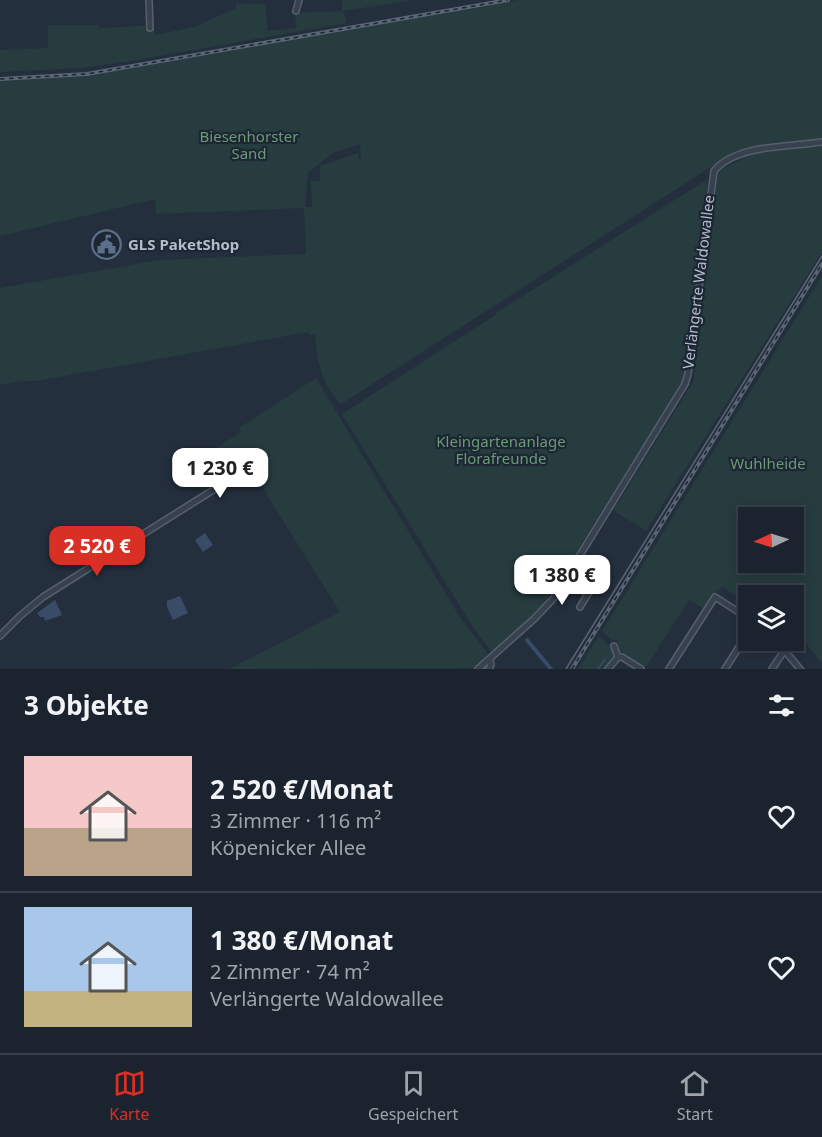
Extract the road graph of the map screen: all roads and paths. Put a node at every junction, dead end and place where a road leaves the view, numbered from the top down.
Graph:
1 (149, 0) edge
2 (299, 0) edge
3 (296, 11) dead end
4 (150, 28) dead end
5 (822, 142) edge
6 (244, 470) dead end
7 (565, 579) junction
8 (597, 581) dead end
9 (588, 594) junction
10 (580, 607) dead end
11 (738, 612) edge
12 (0, 636) edge
13 (614, 646) dead end
14 (738, 649) edge
15 (784, 651) joint
16 (618, 657) junction
17 (491, 658) junction
18 (478, 669) edge
19 (489, 669) edge
20 (608, 669) edge
21 (641, 669) edge
22 (669, 669) edge
23 (725, 669) edge
24 (772, 669) edge
25 (800, 669) edge

1 - 4 street
2 - 3 street
5 - 7 street, Verlängerte Waldowallee
6 - 12 street
7 - 9 street
7 - 17 street, Verlängerte Waldowallee
8 - 9 street
9 - 10 street
11 - 22 street
13 - 16 street
14 - 23 street
15 - 24 street
15 - 25 street
16 - 20 street
16 - 21 street
17 - 18 street, Verlängerte Waldowallee
17 - 19 street

